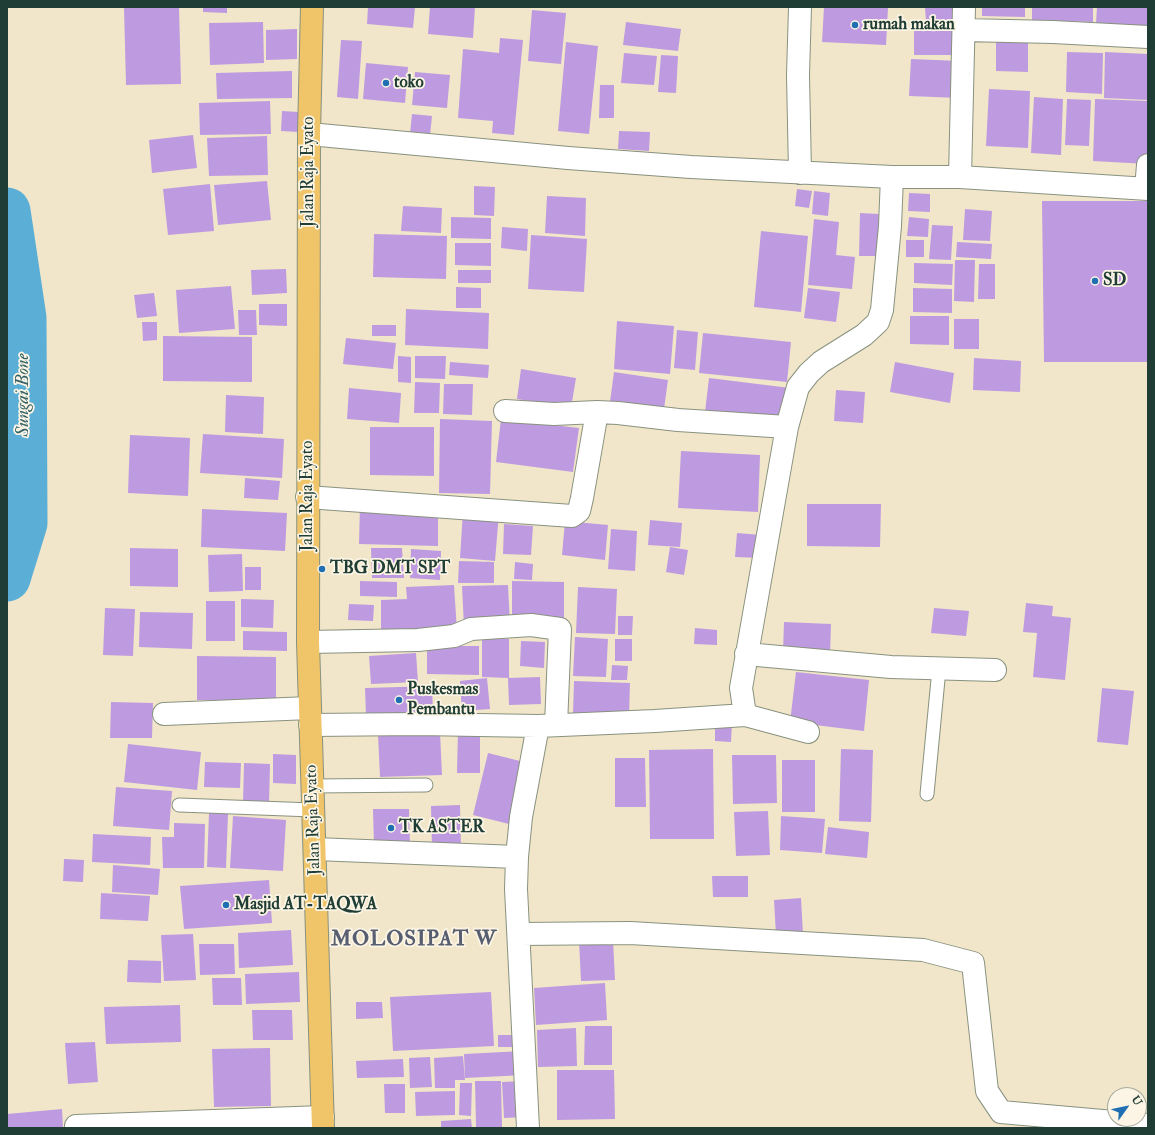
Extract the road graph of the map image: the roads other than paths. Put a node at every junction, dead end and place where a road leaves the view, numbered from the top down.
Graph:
1 (312, 7) edge
2 (800, 7) edge
3 (964, 7) edge
4 (964, 30) junction
5 (1148, 37) edge
6 (309, 134) junction
7 (1148, 165) edge
8 (800, 173) junction
9 (892, 177) junction
10 (960, 177) junction
11 (1147, 189) edge
12 (504, 411) dead end
13 (597, 412) junction
14 (787, 427) junction
15 (307, 497) junction
16 (308, 642) junction
17 (746, 654) junction
18 (940, 669) junction
19 (995, 670) dead end
20 (164, 714) dead end
21 (745, 715) junction
22 (310, 717) junction
23 (547, 726) junction
24 (808, 732) dead end
25 (426, 785) dead end
26 (313, 786) junction
27 (927, 794) dead end
28 (179, 805) dead end
29 (313, 810) junction
30 (315, 849) junction
31 (517, 857) junction
32 (519, 934) junction
33 (323, 1123) edge
34 (1148, 1125) edge
35 (76, 1126) dead end
36 (528, 1128) edge

1 - 6 main road, Jalan Raja Eyato
2 - 8 street
3 - 4 street
4 - 5 street
4 - 10 street
6 - 8 street
6 - 15 main road, Jalan Raja Eyato
7 - 11 street
8 - 9 street
9 - 10 street
9 - 14 street
10 - 11 street
12 - 13 street
13 - 14 street
13 - 15 street
14 - 17 street
15 - 16 main road, Jalan Raja Eyato
16 - 22 main road, Jalan Raja Eyato
16 - 23 street
17 - 18 street
17 - 21 street
18 - 19 street
18 - 27 lane
20 - 22 street
21 - 23 street
21 - 24 street
22 - 23 street
22 - 26 main road, Jalan Raja Eyato
23 - 31 street
25 - 26 lane
26 - 29 main road, Jalan Raja Eyato
28 - 29 lane
29 - 30 main road, Jalan Raja Eyato
30 - 31 street
30 - 33 main road, Jalan Raja Eyato
31 - 32 street
32 - 34 street
32 - 36 street
33 - 35 street

